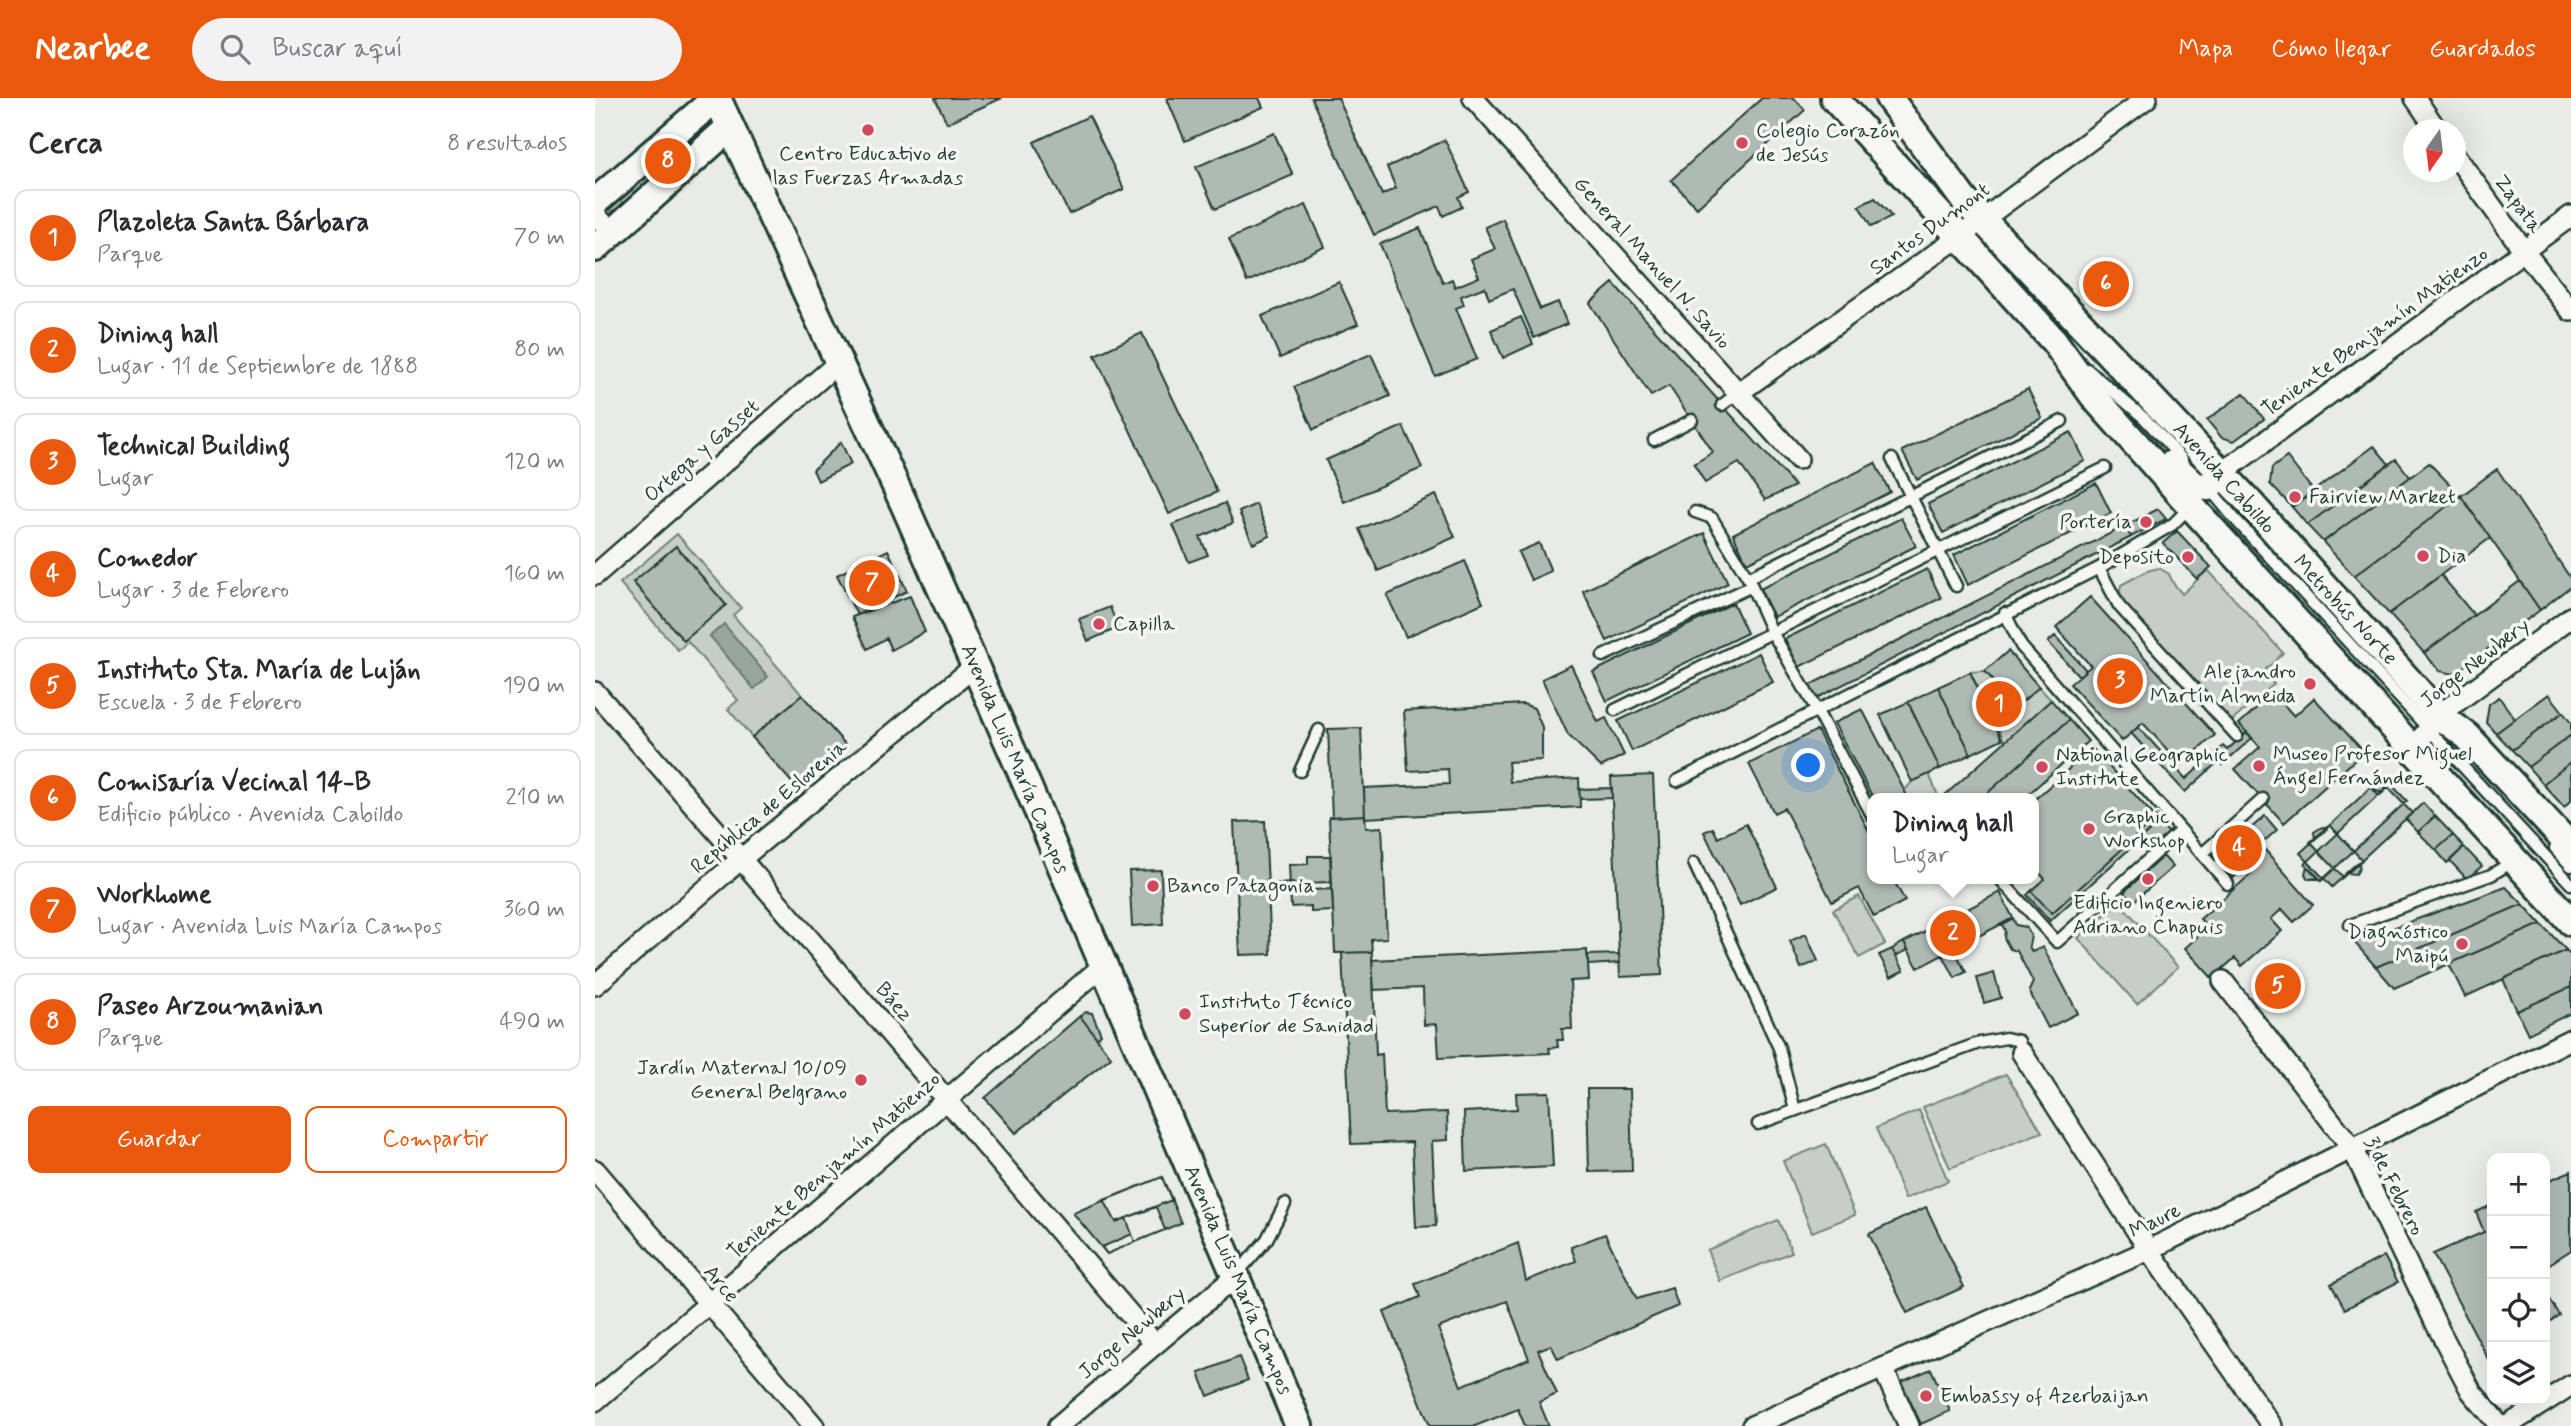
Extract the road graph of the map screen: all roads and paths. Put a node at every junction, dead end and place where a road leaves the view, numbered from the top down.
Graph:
1 (717, 98) edge
2 (1473, 98) edge
3 (1815, 98) edge
4 (1834, 98) edge
5 (1869, 98) edge
6 (1889, 98) edge
7 (2147, 98) edge
8 (2415, 98) edge
9 (2429, 119) edge
10 (730, 127) junction
11 (2466, 170) edge
12 (1964, 200) junction
13 (595, 202) edge
14 (1938, 215) junction
15 (2571, 216) edge
16 (1982, 220) junction
17 (601, 231) edge
18 (1959, 237) junction
19 (2524, 251) junction
20 (2571, 311) edge
21 (839, 362) junction
22 (1730, 399) junction
23 (1692, 420) dead end
24 (2062, 421) dead end
25 (1654, 440) dead end
26 (1798, 458) dead end
27 (1892, 459) dead end
28 (2105, 468) dead end
29 (2207, 489) junction
30 (1911, 497) junction
31 (1695, 512) dead end
32 (1938, 551) junction
33 (2099, 568) junction
34 (595, 575) edge
35 (1750, 582) junction
36 (1955, 586) dead end
37 (2005, 614) junction
38 (2571, 617) edge
39 (1772, 632) junction
40 (1603, 656) dead end
41 (975, 666) junction
42 (595, 692) edge
43 (1816, 709) junction
44 (1615, 710) dead end
45 (1319, 730) dead end
46 (2427, 731) junction
47 (2237, 736) dead end
48 (2468, 754) dead end
49 (1300, 771) dead end
50 (1677, 780) dead end
51 (2263, 799) dead end
52 (1867, 806) edge
53 (2181, 830) junction
54 (2543, 835) dead end
55 (2571, 847) edge
56 (2202, 854) junction
57 (741, 859) junction
58 (2515, 861) junction
59 (1694, 863) dead end
60 (2571, 866) edge
61 (2005, 884) edge
62 (2228, 884) dead end
63 (2571, 884) edge
64 (2571, 922) edge
65 (2350, 925) dead end
66 (1104, 965) junction
67 (2223, 981) dead end
68 (595, 985) edge
69 (2571, 1039) edge
70 (2022, 1053) joint
71 (946, 1098) junction
72 (1794, 1110) junction
73 (1758, 1124) dead end
74 (2352, 1148) junction
75 (595, 1170) edge
76 (1285, 1204) dead end
77 (2149, 1250) junction
78 (1236, 1276) junction
79 (709, 1305) junction
80 (1156, 1344) junction
81 (1883, 1368) junction
82 (2571, 1385) edge
83 (595, 1401) edge
84 (814, 1426) edge
85 (1058, 1426) edge
86 (1299, 1426) edge
87 (1752, 1426) edge
88 (1909, 1426) edge
89 (2272, 1426) edge
90 (2500, 1426) edge
91 (2507, 1426) edge

1 - 10 main road, Avenida Luis María Campos
1 - 13 main road
2 - 22 street, General Manuel N. Savio
3 - 14 main road, Avenida Cabildo
4 - 14 main road
5 - 12 main road
6 - 12 main road, Avenida Cabildo
7 - 16 street, Santos Dumont
8 - 9 street
10 - 17 main road
10 - 21 main road, Avenida Luis María Campos
11 - 19 street, Zapata
12 - 16 main road, Avenida Cabildo
14 - 18 main road, Avenida Cabildo
15 - 19 street, Teniente Benjamín Matienzo
16 - 18 street, Santos Dumont
16 - 29 main road, Avenida Cabildo
18 - 22 street, Santos Dumont
18 - 29 main road, Avenida Cabildo
19 - 20 street, Zapata
19 - 29 street, Teniente Benjamín Matienzo
21 - 34 street, Ortega y Gasset
21 - 41 main road, Avenida Luis María Campos
22 - 26 street, General Manuel N. Savio
23 - 25 lane
24 - 30 lane
27 - 30 lane
28 - 32 lane
29 - 33 lane
29 - 46 main road, Avenida Cabildo
29 - 46 main road, Avenida Cabildo
30 - 32 lane
30 - 35 lane
31 - 35 lane
32 - 36 lane
32 - 39 lane
33 - 37 lane
33 - 47 lane
35 - 39 lane
35 - 40 lane
37 - 43 lane
37 - 53 lane
38 - 46 street, Jorge Newbery
39 - 43 lane
39 - 44 lane
41 - 57 street, República de Eslovenia
41 - 66 main road, Avenida Luis María Campos
42 - 57 street, Báez
43 - 50 lane
43 - 52 lane
45 - 49 lane
46 - 48 lane
46 - 55 main road, Avenida Cabildo
46 - 58 main road, Avenida Cabildo
46 - 63 lane
51 - 56 lane
53 - 56 lane
53 - 61 lane
54 - 60 lane
56 - 62 lane
57 - 68 street, República de Eslovenia
57 - 71 street, Báez
58 - 64 main road, Avenida Cabildo
58 - 65 lane
59 - 72 lane
66 - 71 street, Teniente Benjamín Matienzo
66 - 78 main road, Avenida Luis María Campos
67 - 74 street, 3 de Febrero
69 - 74 street, Maure
70 - 72 lane
70 - 77 street
71 - 79 street, Teniente Benjamín Matienzo
71 - 80 street, Báez
72 - 73 lane
74 - 77 street, Maure
74 - 90 street, 3 de Febrero
75 - 79 street, Arce
76 - 78 lane
77 - 81 street, Maure
77 - 89 street
78 - 80 street, Jorge Newbery
78 - 86 main road, Avenida Luis María Campos
79 - 83 street, Teniente Benjamín Matienzo
79 - 84 street, Arce
80 - 85 street, Jorge Newbery
81 - 87 street, Maure
81 - 88 street
82 - 91 street

